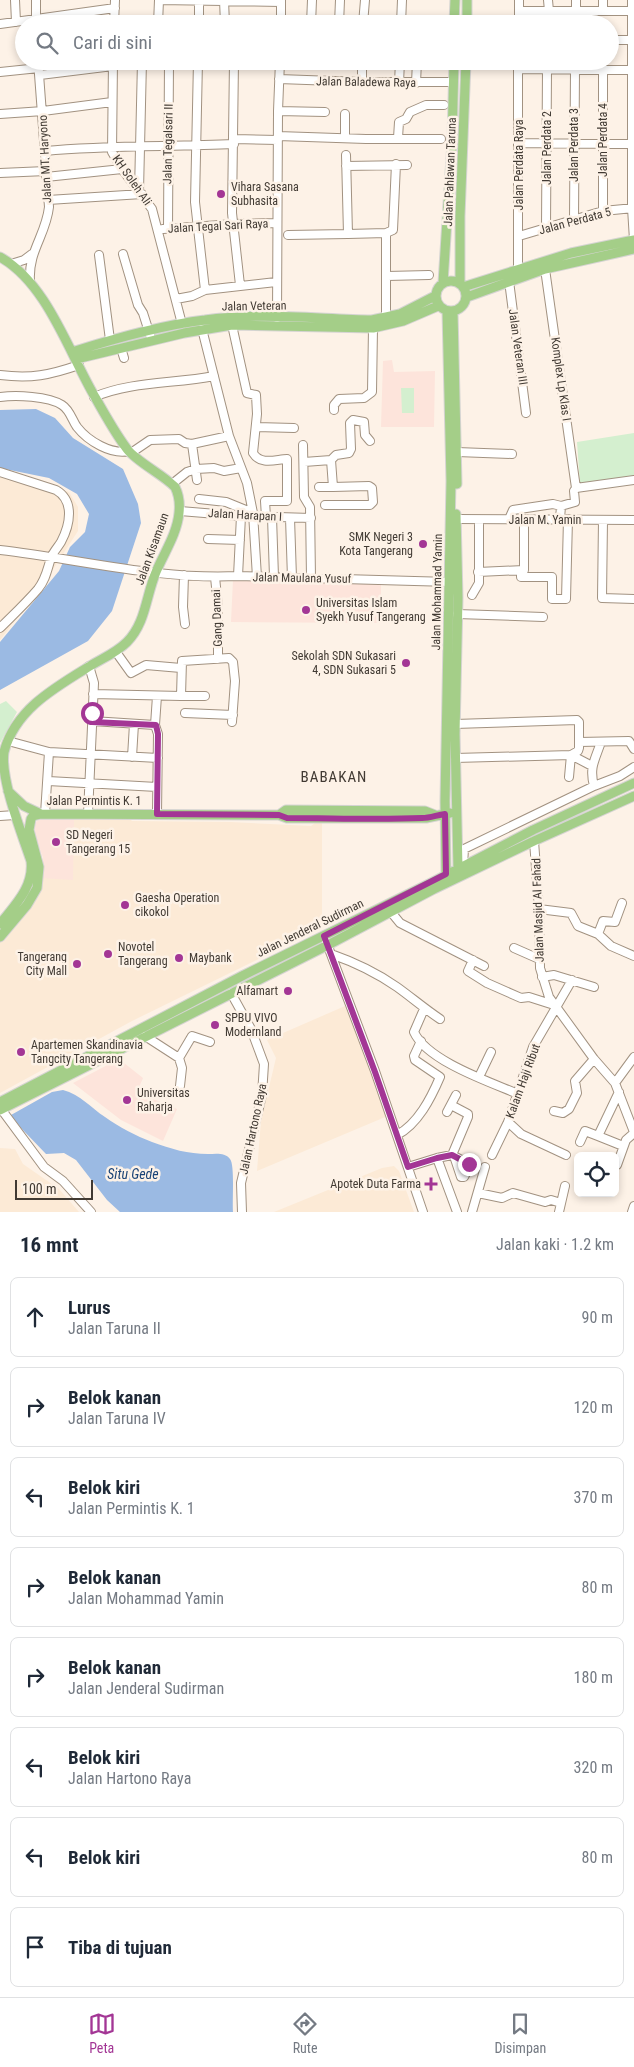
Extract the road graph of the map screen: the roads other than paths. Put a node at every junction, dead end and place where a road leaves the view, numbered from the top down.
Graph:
1 (15, 0) edge
2 (36, 0) edge
3 (158, 0) edge
4 (312, 0) edge
5 (340, 0) edge
6 (365, 0) edge
7 (402, 0) edge
8 (455, 0) edge
9 (467, 0) edge
10 (519, 0) edge
11 (548, 0) edge
12 (576, 0) edge
13 (603, 0) edge
14 (632, 0) edge
15 (199, 1) edge
16 (224, 1) edge
17 (250, 1) edge
18 (281, 1) edge
19 (115, 4) edge
20 (549, 10) junction
21 (576, 10) junction
22 (519, 11) junction
23 (603, 11) junction
24 (633, 11) edge
25 (16, 15) edge
26 (35, 15) edge
27 (63, 15) edge
28 (158, 15) edge
29 (199, 15) edge
30 (225, 15) edge
31 (281, 15) edge
32 (311, 15) edge
33 (339, 15) edge
34 (364, 15) edge
35 (401, 15) edge
36 (454, 15) edge
37 (467, 15) edge
38 (519, 15) edge
39 (15, 22) edge
40 (0, 24) edge
41 (619, 40) edge
42 (633, 40) edge
43 (20, 70) edge
44 (39, 70) edge
45 (113, 70) edge
46 (142, 70) edge
47 (169, 70) edge
48 (198, 70) edge
49 (234, 70) edge
50 (280, 70) edge
51 (362, 70) edge
52 (400, 70) edge
53 (417, 70) edge
54 (454, 70) edge
55 (466, 70) edge
56 (518, 70) edge
57 (547, 70) edge
58 (575, 70) edge
59 (603, 70) edge
60 (619, 70) edge
61 (633, 70) edge
62 (0, 72) edge
63 (279, 80) junction
64 (362, 82) junction
65 (454, 82) junction
66 (399, 83) junction
67 (416, 83) junction
68 (633, 98) edge
69 (112, 102) junction
70 (444, 104) dead end
71 (43, 111) junction
72 (278, 111) junction
73 (325, 112) dead end
74 (0, 114) edge
75 (345, 114) dead end
76 (633, 126) edge
77 (278, 138) junction
78 (345, 138) junction
79 (398, 138) junction
80 (441, 138) dead end
81 (234, 142) junction
82 (519, 143) junction
83 (547, 143) junction
84 (575, 143) junction
85 (602, 143) junction
86 (632, 144) junction
87 (167, 145) junction
88 (111, 146) junction
89 (140, 146) junction
90 (196, 146) junction
91 (45, 151) junction
92 (346, 155) dead end
93 (396, 164) junction
94 (407, 165) dead end
95 (346, 166) junction
96 (122, 169) junction
97 (0, 173) edge
98 (46, 174) junction
99 (140, 192) junction
100 (48, 200) junction
101 (633, 208) edge
102 (603, 212) junction
103 (574, 220) junction
104 (277, 223) junction
105 (234, 224) junction
106 (196, 226) junction
107 (168, 228) junction
108 (546, 228) junction
109 (158, 229) junction
110 (386, 233) junction
111 (348, 234) junction
112 (288, 235) dead end
113 (519, 236) junction
114 (634, 240) edge
115 (634, 249) edge
116 (32, 254) junction
117 (123, 254) dead end
118 (99, 255) dead end
119 (0, 257) edge
120 (11, 264) junction
121 (518, 269) junction
122 (545, 269) junction
123 (386, 276) junction
124 (429, 276) dead end
125 (30, 281) junction
126 (509, 281) junction
127 (276, 282) junction
128 (443, 283) junction
129 (240, 285) junction
130 (462, 285) junction
131 (205, 290) junction
132 (436, 296) junction
133 (466, 297) junction
134 (176, 299) junction
135 (438, 306) junction
136 (450, 311) junction
137 (277, 318) junction
138 (386, 318) junction
139 (331, 323) junction
140 (182, 324) junction
141 (232, 325) junction
142 (373, 328) junction
143 (202, 329) junction
144 (150, 336) junction
145 (110, 340) junction
146 (121, 348) junction
147 (124, 358) dead end
148 (76, 359) junction
149 (0, 375) edge
150 (214, 376) junction
151 (0, 396) edge
152 (94, 397) junction
153 (334, 410) dead end
154 (526, 413) dead end
155 (256, 427) junction
156 (294, 428) dead end
157 (230, 436) junction
158 (370, 441) dead end
159 (192, 444) junction
160 (303, 445) dead end
161 (130, 452) junction
162 (457, 452) junction
163 (512, 454) dead end
164 (332, 460) junction
165 (304, 462) junction
166 (241, 468) junction
167 (196, 469) junction
168 (0, 472) edge
169 (197, 480) dead end
170 (634, 480) edge
171 (172, 484) junction
172 (319, 487) dead end
173 (333, 487) junction
174 (575, 490) junction
175 (198, 499) dead end
176 (325, 505) dead end
177 (561, 506) junction
178 (180, 511) junction
179 (253, 515) junction
180 (241, 516) junction
181 (269, 517) junction
182 (290, 518) junction
183 (311, 518) junction
184 (456, 519) junction
185 (509, 519) junction
186 (524, 519) junction
187 (564, 519) junction
188 (479, 520) junction
189 (603, 520) junction
190 (634, 520) edge
191 (208, 539) dead end
192 (240, 540) junction
193 (0, 550) edge
194 (51, 556) junction
195 (478, 572) junction
196 (521, 572) junction
197 (155, 573) junction
198 (184, 575) junction
199 (238, 576) junction
200 (257, 576) junction
201 (215, 577) junction
202 (274, 577) junction
203 (292, 578) junction
204 (311, 578) junction
205 (450, 582) junction
206 (472, 595) dead end
207 (634, 599) edge
208 (457, 614) junction
209 (543, 617) dead end
210 (185, 624) dead end
211 (0, 628) edge
212 (116, 652) junction
213 (218, 659) junction
214 (89, 666) junction
215 (181, 668) junction
216 (93, 694) junction
217 (157, 696) junction
218 (181, 696) junction
219 (205, 696) dead end
220 (185, 714) dead end
221 (92, 722) junction
222 (134, 724) junction
223 (455, 724) junction
224 (156, 725) junction
225 (8, 741) junction
226 (579, 742) junction
227 (601, 742) junction
228 (634, 749) edge
229 (49, 752) junction
230 (90, 754) junction
231 (571, 754) junction
232 (132, 757) junction
233 (158, 758) junction
234 (455, 758) junction
235 (592, 766) junction
236 (634, 767) edge
237 (569, 777) dead end
238 (48, 781) junction
239 (634, 782) edge
240 (88, 783) junction
241 (594, 786) junction
242 (157, 787) junction
243 (7, 790) junction
244 (634, 796) edge
245 (553, 807) junction
246 (457, 808) junction
247 (43, 814) junction
248 (88, 814) junction
249 (157, 814) junction
250 (445, 814) junction
251 (16, 815) junction
252 (0, 816) edge
253 (559, 818) junction
254 (519, 824) junction
255 (524, 835) junction
256 (534, 841) junction
257 (457, 850) junction
258 (445, 854) junction
259 (460, 866) junction
260 (446, 874) junction
261 (622, 903) dead end
262 (539, 909) junction
263 (391, 912) junction
264 (0, 924) edge
265 (598, 934) junction
266 (324, 936) junction
267 (0, 938) edge
268 (514, 948) dead end
269 (330, 950) junction
270 (634, 956) edge
271 (539, 959) junction
272 (473, 960) junction
273 (484, 966) dead end
274 (542, 977) junction
275 (572, 980) junction
276 (594, 987) dead end
277 (231, 993) junction
278 (555, 1006) junction
279 (424, 1009) junction
280 (440, 1020) dead end
281 (146, 1036) junction
282 (421, 1041) junction
283 (210, 1042) dead end
284 (491, 1052) dead end
285 (634, 1057) edge
286 (179, 1058) junction
287 (441, 1058) junction
288 (594, 1059) junction
289 (434, 1072) junction
290 (479, 1077) junction
291 (615, 1083) junction
292 (180, 1086) dead end
293 (618, 1092) junction
294 (518, 1094) junction
295 (456, 1095) dead end
296 (0, 1107) edge
297 (554, 1111) dead end
298 (508, 1122) junction
299 (634, 1133) edge
300 (398, 1135) junction
301 (598, 1136) junction
302 (580, 1142) dead end
303 (623, 1146) junction
304 (492, 1155) dead end
305 (566, 1155) dead end
306 (437, 1158) junction
307 (619, 1159) edge
308 (408, 1167) junction
309 (485, 1167) dead end
310 (565, 1186) dead end
311 (478, 1193) junction
312 (561, 1202) junction
313 (634, 1206) edge
314 (90, 1212) edge
315 (242, 1212) edge
316 (423, 1212) edge
317 (457, 1212) edge
318 (472, 1212) edge
319 (559, 1212) edge
320 (632, 1212) edge

1 - 25 street
2 - 26 street
3 - 15 street
3 - 28 street
4 - 32 street
5 - 33 street
6 - 34 street
7 - 35 street
8 - 36 main road
9 - 37 main road
10 - 22 street
11 - 20 street
12 - 21 street
13 - 23 street
14 - 24 street
15 - 16 street
15 - 29 street
16 - 17 street
16 - 30 street
17 - 18 street
18 - 31 street
19 - 27 street
20 - 21 street
20 - 22 street
21 - 23 street
22 - 38 street
23 - 24 street
24 - 42 street
39 - 40 street
41 - 42 street
42 - 61 street
43 - 62 street
44 - 71 street, Jalan MT. Haryono
45 - 69 street, KH Soleh Ali
46 - 89 street
47 - 87 street, Jalan Tegalsari II
48 - 90 street
49 - 81 street
50 - 63 street
51 - 64 street
52 - 66 street
53 - 67 street
54 - 65 main road, Jalan Pahlawan Taruna
55 - 130 main road, Jalan Pahlawan Taruna
56 - 82 street, Jalan Perdata Raya
57 - 83 street, Jalan Perdata 2
58 - 84 street, Jalan Perdata 3
59 - 85 street, Jalan Perdata 4
60 - 61 street
61 - 68 street
63 - 64 street, Jalan Baladewa Raya
63 - 72 street
64 - 66 street, Jalan Baladewa Raya
65 - 67 street, Jalan Baladewa Raya
65 - 128 main road, Jalan Pahlawan Taruna
66 - 67 street, Jalan Baladewa Raya
68 - 76 street
69 - 71 street
69 - 88 street, KH Soleh Ali
70 - 79 street
71 - 74 street
71 - 91 street, Jalan MT. Haryono
72 - 73 street
72 - 77 street
75 - 78 street
76 - 86 street
77 - 78 street
77 - 81 street
77 - 104 street
78 - 79 street
79 - 80 street
81 - 90 street
81 - 105 street
82 - 83 street
82 - 113 street, Jalan Perdata Raya
83 - 84 street
83 - 108 street, Jalan Perdata 2
84 - 85 street
84 - 103 street, Jalan Perdata 3
85 - 86 street
85 - 102 street, Jalan Perdata 4
86 - 101 street
87 - 89 street
87 - 90 street
87 - 107 street, Jalan Tegalsari II
88 - 89 street
88 - 91 street
88 - 96 street, KH Soleh Ali
89 - 99 street
90 - 106 street
91 - 98 street, Jalan MT. Haryono
92 - 95 street
93 - 94 street
93 - 95 street
93 - 110 street
95 - 111 street
96 - 98 street
96 - 99 street, KH Soleh Ali
97 - 98 street
98 - 100 street, Jalan MT. Haryono
99 - 100 street
99 - 109 street, KH Soleh Ali
100 - 116 street, Jalan MT. Haryono
101 - 102 street, Jalan Perdata 5
101 - 114 street
102 - 103 street, Jalan Perdata 5
103 - 108 street, Jalan Perdata 5
104 - 105 street, Jalan Tegal Sari Raya
104 - 127 street
105 - 106 street, Jalan Tegal Sari Raya
105 - 129 street
106 - 107 street, Jalan Tegal Sari Raya
106 - 131 street
107 - 109 street, Jalan Tegal Sari Raya
108 - 113 street, Jalan Perdata 5
109 - 134 street, KH Soleh Ali
110 - 111 street
110 - 123 street
111 - 112 street
113 - 121 street, Jalan Perdata Raya
114 - 121 main road
115 - 122 main road
116 - 120 street
116 - 125 street, Jalan MT. Haryono
117 - 144 street
118 - 145 street
119 - 120 main road
120 - 125 main road
121 - 130 main road
122 - 126 main road
122 - 174 street, Komplex Lp Klas I
123 - 124 street
123 - 138 street
125 - 148 main road
126 - 133 main road
126 - 154 street, Jalan Veteran III
127 - 129 street
127 - 137 street
128 - 130 main road
128 - 132 main road
129 - 131 street
130 - 133 main road
131 - 134 street
132 - 135 main road
132 - 138 main road, Jalan Veteran
133 - 136 main road
134 - 140 street, KH Soleh Ali
135 - 136 main road
135 - 142 main road, Jalan Veteran
136 - 162 main road, Jalan Mohammad Yamin
136 - 205 main road, Jalan Mohammad Yamin
137 - 139 main road, Jalan Veteran
137 - 140 main road, Jalan Veteran
138 - 139 main road, Jalan Veteran
139 - 141 main road, Jalan Veteran
139 - 142 main road, Jalan Veteran
140 - 144 main road, Jalan Veteran
141 - 143 main road, Jalan Veteran
141 - 155 street
142 - 153 street
143 - 144 main road, Jalan Veteran
143 - 150 street
144 - 145 main road, Jalan Veteran
144 - 146 main road, Jalan Veteran
145 - 148 main road, Jalan Veteran
146 - 147 street
146 - 148 main road, Jalan Veteran
148 - 149 street
148 - 152 main road
150 - 152 street
150 - 157 street
151 - 161 street
152 - 161 main road
155 - 156 street
155 - 181 street
157 - 159 street
157 - 166 street
158 - 164 street
159 - 161 street
159 - 167 street
160 - 165 street
161 - 171 main road
162 - 163 street
162 - 184 main road, Jalan Mohammad Yamin
164 - 165 street
164 - 173 street
165 - 183 street
166 - 167 street
166 - 179 street
167 - 169 street
167 - 171 street
168 - 194 street
170 - 174 street
171 - 178 main road, Jalan Kisamaun
172 - 173 street
173 - 176 street
174 - 177 street
175 - 179 street
177 - 185 street
177 - 187 street
178 - 180 street, Jalan Harapan I
178 - 197 main road, Jalan Kisamaun
179 - 180 street, Jalan Harapan I
179 - 181 street, Jalan Harapan I
179 - 200 street
180 - 192 street
181 - 182 street, Jalan Harapan I
181 - 202 street
182 - 183 street, Jalan Harapan I
182 - 203 street
183 - 204 street
184 - 188 street, Jalan M. Yamin
184 - 208 main road, Jalan Mohammad Yamin
185 - 186 street, Jalan M. Yamin
185 - 188 street, Jalan M. Yamin
186 - 187 street, Jalan M. Yamin
186 - 196 street
187 - 189 street, Jalan M. Yamin
187 - 196 street
188 - 195 street
189 - 190 street, Jalan M. Yamin
189 - 207 street
191 - 192 street
192 - 199 street
193 - 194 street, Jalan Maulana Yusuf
194 - 197 street, Jalan Maulana Yusuf
194 - 211 street
195 - 196 street
195 - 206 street
197 - 198 street, Jalan Maulana Yusuf
197 - 212 main road, Jalan Kisamaun
198 - 201 street, Jalan Maulana Yusuf
198 - 210 street
199 - 200 street, Jalan Maulana Yusuf
199 - 201 street, Jalan Maulana Yusuf
200 - 202 street, Jalan Maulana Yusuf
201 - 213 street, Gang Damai
202 - 203 street, Jalan Maulana Yusuf
203 - 204 street, Jalan Maulana Yusuf
204 - 205 street, Jalan Maulana Yusuf
205 - 250 main road, Jalan Mohammad Yamin
208 - 209 street
208 - 223 main road, Jalan Mohammad Yamin
212 - 214 main road, Jalan Kisamaun
212 - 215 street
213 - 215 street
213 - 220 street
214 - 216 street
214 - 225 main road, Jalan Kisamaun
215 - 218 street
216 - 217 street
216 - 221 street
217 - 218 street
217 - 224 street
218 - 219 street
221 - 222 street
221 - 230 street
222 - 224 street
222 - 232 street
223 - 226 street
223 - 234 main road, Jalan Mohammad Yamin
224 - 233 street
225 - 229 street
225 - 243 main road, Jalan Kisamaun
226 - 227 street
226 - 231 street
227 - 228 street
227 - 235 street
229 - 230 street
229 - 238 street
230 - 232 street
230 - 240 street
231 - 234 street
231 - 235 street
231 - 237 street
232 - 233 street
233 - 242 street
234 - 246 main road, Jalan Mohammad Yamin
235 - 241 street
236 - 241 street
238 - 240 street
238 - 247 street
239 - 253 main road, Jalan Jenderal Sudirman
240 - 242 street
240 - 248 street
241 - 245 street
242 - 249 street
243 - 247 main road, Jalan Permintis K. 1
243 - 251 main road, Jalan Kisamaun
244 - 256 main road, Jalan Jenderal Sudirman
245 - 253 street
245 - 254 street
246 - 250 main road, Jalan Permintis K. 1
246 - 257 main road, Jalan Mohammad Yamin
247 - 248 main road, Jalan Permintis K. 1
247 - 267 main road
248 - 249 main road, Jalan Permintis K. 1
249 - 250 main road, Jalan Permintis K. 1
250 - 258 main road, Jalan Mohammad Yamin
251 - 252 street
251 - 264 main road, Jalan Kisamaun
253 - 255 main road, Jalan Jenderal Sudirman
254 - 255 street
254 - 259 street
255 - 259 main road, Jalan Jenderal Sudirman
256 - 262 street, Jalan Masjid Al Fahad
256 - 263 main road, Jalan Jenderal Sudirman
257 - 258 main road
257 - 259 main road, Jalan Mohammad Yamin
258 - 260 main road, Jalan Mohammad Yamin
259 - 260 main road, Jalan Jenderal Sudirman
260 - 266 main road, Jalan Jenderal Sudirman
261 - 265 street
262 - 265 street
262 - 271 street, Jalan Masjid Al Fahad
263 - 269 main road, Jalan Jenderal Sudirman
263 - 272 street
265 - 270 street
266 - 269 street
266 - 296 main road, Jalan Jenderal Sudirman
268 - 271 street
269 - 277 main road, Jalan Jenderal Sudirman
269 - 279 street
269 - 300 street
271 - 274 street, Jalan Masjid Al Fahad
272 - 273 street
272 - 278 street
274 - 275 street
274 - 278 street, Jalan Masjid Al Fahad
275 - 276 street
275 - 278 street, Kalam Haji Ribut
277 - 281 main road, Jalan Jenderal Sudirman
277 - 315 street, Jalan Hartono Raya
278 - 288 street, Jalan Masjid Al Fahad
278 - 294 street, Kalam Haji Ribut
279 - 280 street
279 - 282 street
281 - 286 street
281 - 296 main road, Jalan Jenderal Sudirman
282 - 287 street
282 - 289 street
283 - 286 street
284 - 290 street
285 - 291 street
286 - 292 street
287 - 289 street
287 - 290 street
288 - 291 street, Jalan Masjid Al Fahad
288 - 297 street
289 - 300 street
290 - 294 street
291 - 293 street, Jalan Masjid Al Fahad
293 - 299 street, Jalan Masjid Al Fahad
293 - 301 street
294 - 298 street, Kalam Haji Ribut
295 - 306 street
296 - 314 street
298 - 304 street, Kalam Haji Ribut
298 - 305 street
299 - 303 street
300 - 308 street
301 - 302 street
301 - 303 street
303 - 307 street
306 - 308 street
306 - 317 street
308 - 316 street
309 - 311 street
310 - 312 street
311 - 312 street
311 - 318 street
312 - 319 street
313 - 320 street

